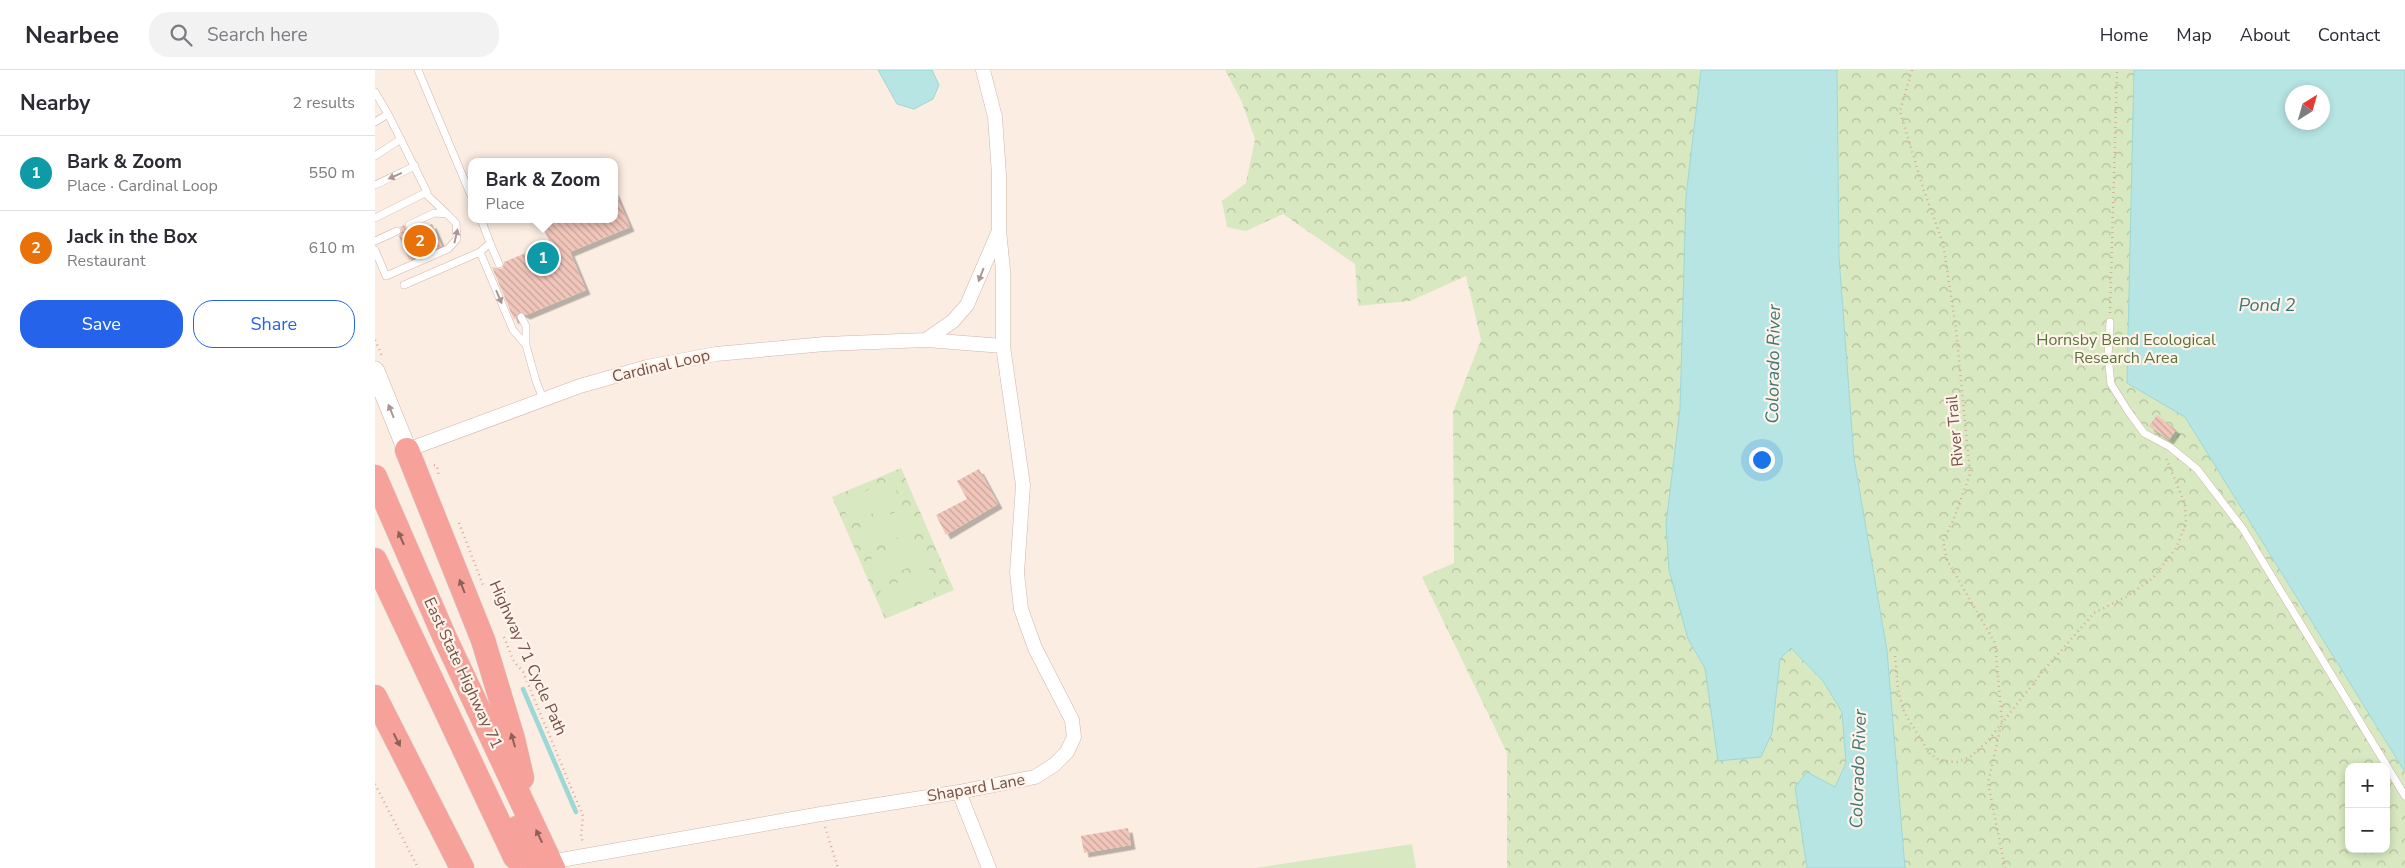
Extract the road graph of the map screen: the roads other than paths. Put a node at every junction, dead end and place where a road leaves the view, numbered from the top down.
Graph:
1 (418, 70) edge
2 (983, 70) edge
3 (375, 92) edge
4 (388, 114) junction
5 (375, 122) edge
6 (401, 139) junction
7 (375, 156) edge
8 (415, 166) junction
9 (375, 185) edge
10 (468, 189) edge
11 (427, 194) junction
12 (447, 214) junction
13 (375, 218) edge
14 (484, 223) edge
15 (409, 225) dead end
16 (999, 230) junction
17 (397, 231) dead end
18 (375, 241) edge
19 (490, 243) junction
20 (375, 250) edge
21 (480, 252) junction
22 (499, 264) dead end
23 (404, 285) dead end
24 (521, 317) dead end
25 (2110, 322) road end
26 (926, 340) junction
27 (526, 345) junction
28 (1003, 346) junction
29 (375, 371) edge
30 (543, 399) junction
31 (407, 450) junction
32 (375, 477) edge
33 (375, 517) edge
34 (375, 560) edge
35 (375, 597) edge
36 (375, 697) edge
37 (959, 792) junction
38 (2405, 796) edge
39 (524, 805) junction
40 (546, 866) edge
41 (462, 868) edge
42 (503, 868) edge
43 (520, 868) edge
44 (989, 868) edge

1 - 10 lane
2 - 16 street
3 - 4 lane
4 - 5 lane
4 - 6 lane
6 - 7 lane
6 - 8 lane
8 -> 9 lane
8 - 11 lane
11 - 12 lane
11 - 13 lane
12 - 15 lane
20 -> 12 lane
14 - 19 lane
16 -> 26 street
16 - 28 street
17 - 18 lane
19 - 21 lane
19 - 22 lane
21 - 23 lane
21 -> 27 lane
24 - 27 lane
25 - 38 lane
26 - 28 street, Cardinal Loop
26 - 30 street, Cardinal Loop
27 - 30 lane
28 - 37 street, Shapard Lane
31 -> 29 street
30 - 31 street, Cardinal Loop
39 -> 31 highway
39 -> 32 highway, East State Highway 71
33 - 40 highway
34 - 43 highway
35 - 42 highway
36 -> 41 highway
37 - 40 street, Shapard Lane
37 - 44 street
40 -> 39 highway, East State Highway 71

